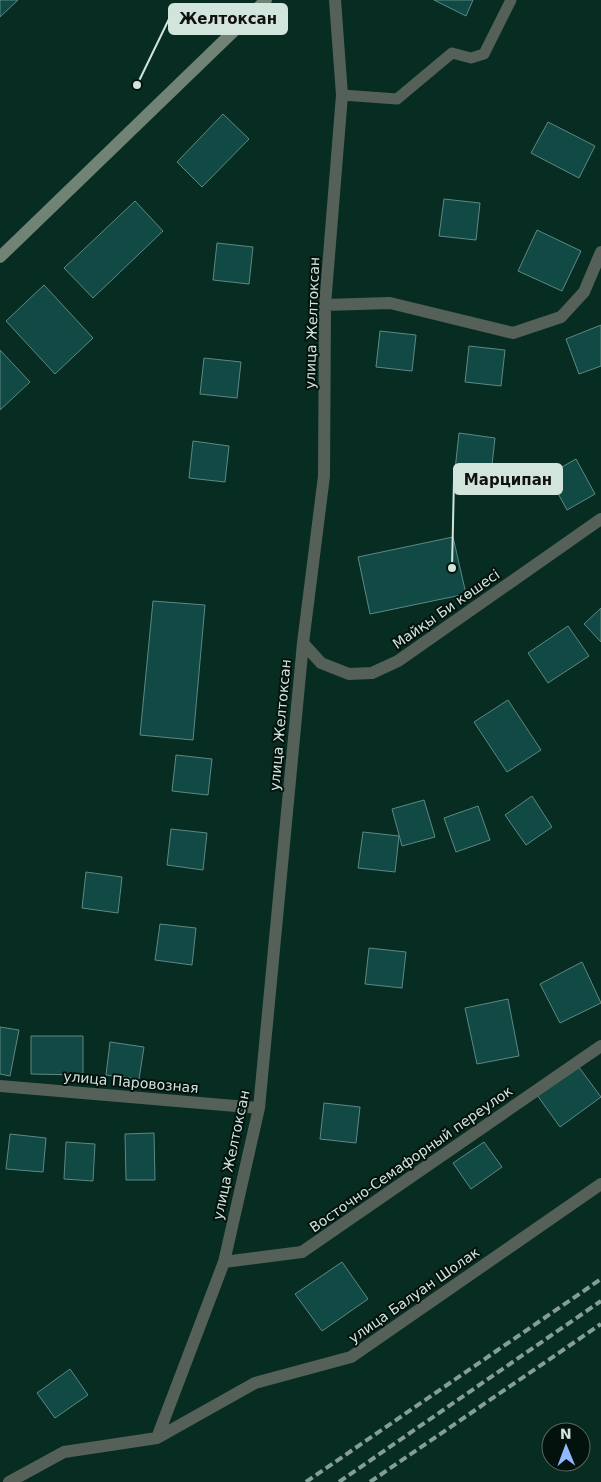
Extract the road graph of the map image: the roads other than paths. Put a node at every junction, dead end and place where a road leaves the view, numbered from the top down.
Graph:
1 (266, 0) edge
2 (335, 0) edge
3 (511, 0) edge
4 (342, 95) junction
5 (601, 252) edge
6 (0, 257) edge
7 (325, 304) junction
8 (601, 519) edge
9 (303, 642) junction
10 (601, 1046) edge
11 (0, 1086) edge
12 (259, 1108) junction
13 (601, 1184) edge
14 (224, 1262) junction
15 (157, 1438) junction
16 (9, 1482) edge

1 - 6 main road
2 - 4 street, улица Желтоксан
3 - 4 lane
4 - 7 street, улица Желтоксан
5 - 7 street
7 - 9 street, улица Желтоксан
8 - 9 street, Майқы Би көшесі
9 - 12 street, улица Желтоксан
10 - 14 street, Восточно-Семафорный переулок
11 - 12 street, улица Паровозная
12 - 14 street, улица Желтоксан
13 - 15 street, улица Балуан Шолак
14 - 15 street, улица Желтоксан
15 - 16 street, улица Балуан Шолак

